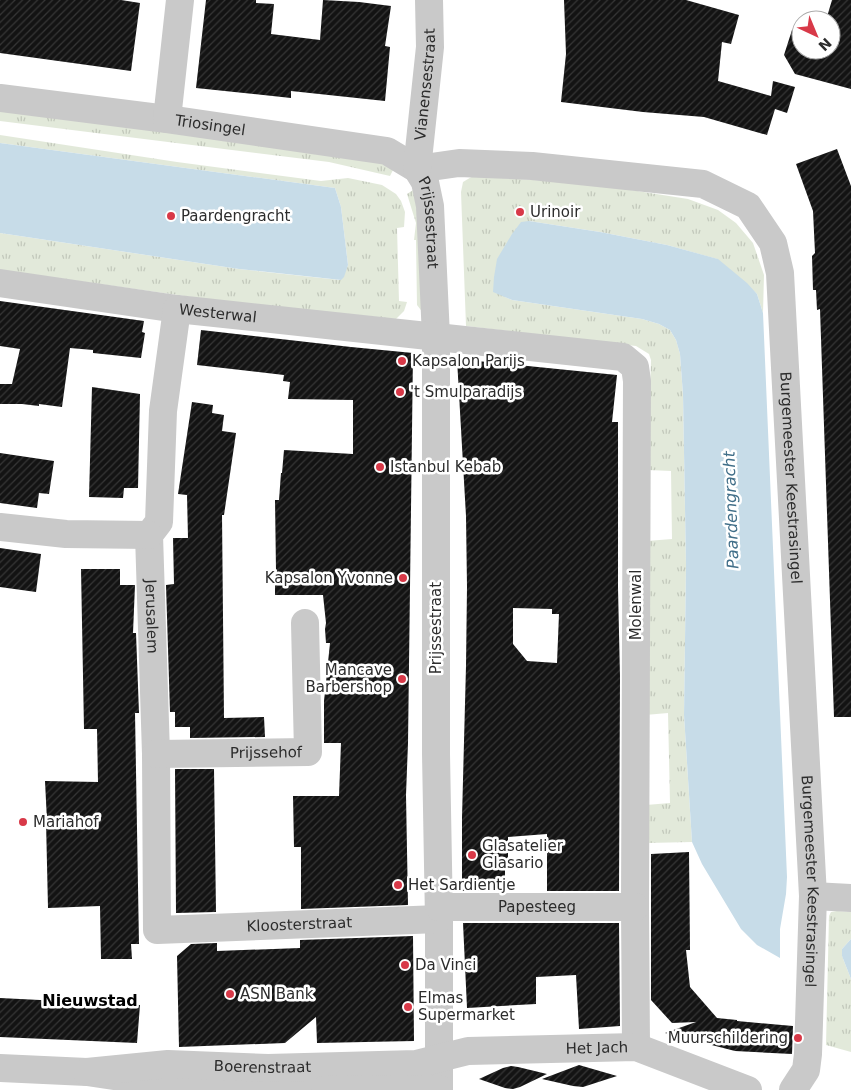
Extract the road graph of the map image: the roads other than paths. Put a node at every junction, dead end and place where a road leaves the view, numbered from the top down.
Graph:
1 (180, 0) edge
2 (429, 0) edge
3 (0, 98) edge
4 (167, 119) junction
5 (417, 169) junction
6 (0, 283) edge
7 (176, 309) junction
8 (436, 337) junction
9 (0, 527) edge
10 (149, 535) junction
11 (306, 623) dead end
12 (156, 754) junction
13 (813, 896) junction
14 (851, 898) edge
15 (635, 907) junction
16 (439, 913) junction
17 (158, 930) joint
18 (636, 1047) junction
19 (439, 1059) junction
20 (0, 1068) edge
21 (86, 1081) edge
22 (314, 1090) edge
23 (326, 1090) edge
24 (439, 1090) edge
25 (748, 1090) edge
26 (793, 1090) edge

1 - 4 street
2 - 5 street, Vianensestraat
3 - 4 street, Triosingel
4 - 5 street, Triosingel
5 - 8 street, Prijssestraat
5 - 13 street, Burgemeester Keestrasingel
6 - 7 street, Westerwal
7 - 8 street, Westerwal
7 - 10 street, Jerusalem
8 - 15 street, Molenwal
8 - 16 street, Prijssestraat
9 - 10 street
10 - 12 street, Jerusalem
11 - 12 street, Prijssehof
12 - 17 street, Jerusalem
13 - 14 street
13 - 26 street, Burgemeester Keestrasingel
15 - 16 street, Papesteeg
15 - 18 street, Molenwal
16 - 17 street, Kloosterstraat
16 - 19 street, Prijssestraat
18 - 19 street, Het Jach
18 - 25 street, Het Jach
19 - 21 street, Boerenstraat
19 - 24 street, Prijssestraat
20 - 21 street, Boerenstraat
21 - 22 street, Boerenstraat
23 - 24 street, Boerenstraat

